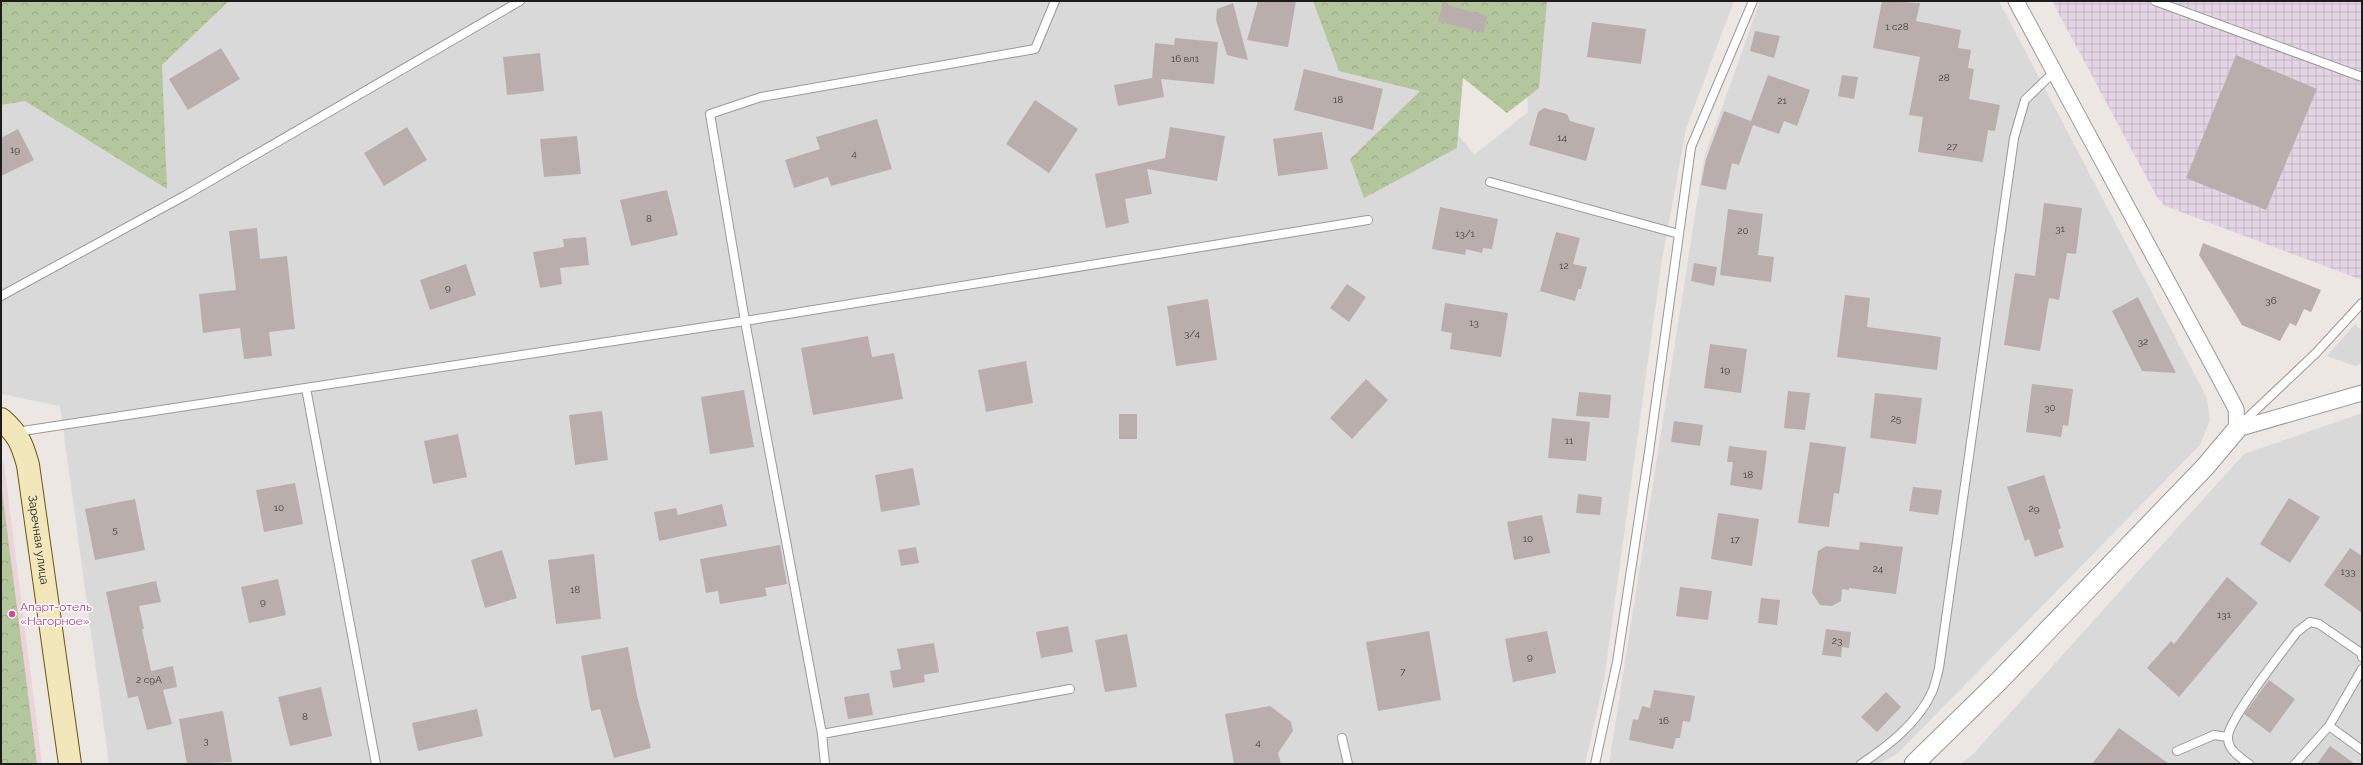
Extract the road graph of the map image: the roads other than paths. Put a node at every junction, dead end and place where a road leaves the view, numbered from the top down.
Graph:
1 (520, 1) edge
2 (1055, 1) edge
3 (1753, 1) edge
4 (2016, 1) edge
5 (2155, 1) edge
6 (2054, 72) junction
7 (2362, 77) edge
8 (1490, 182) dead end
9 (1368, 220) dead end
10 (1679, 234) junction
11 (1, 296) edge
12 (2362, 303) edge
13 (745, 321) junction
14 (306, 388) junction
15 (2362, 393) edge
16 (8, 426) edge
17 (2236, 429) junction
18 (2362, 658) edge
19 (2362, 669) edge
20 (1070, 689) dead end
21 (2328, 726) junction
22 (822, 734) junction
23 (2228, 737) junction
24 (1342, 738) dead end
25 (2362, 750) edge
26 (2177, 751) dead end
27 (70, 764) edge
28 (376, 764) edge
29 (826, 764) edge
30 (1348, 764) edge
31 (1595, 764) edge
32 (1861, 764) edge
33 (1914, 764) edge
34 (2249, 764) edge
35 (2295, 764) edge

1 - 11 lane
2 - 13 lane
3 - 10 lane
4 - 6 street
5 - 7 lane
6 - 17 street
6 - 32 lane
8 - 10 lane
9 - 13 lane
10 - 31 lane
12 - 17 lane
13 - 14 lane
13 - 22 lane
14 - 16 lane
14 - 28 lane
15 - 17 street
16 - 27 main road, Заречная улица
17 - 33 street
18 - 23 lane
19 - 21 lane
20 - 22 lane
21 - 25 lane
21 - 35 lane
22 - 29 lane
23 - 26 lane
23 - 34 lane
24 - 30 lane

